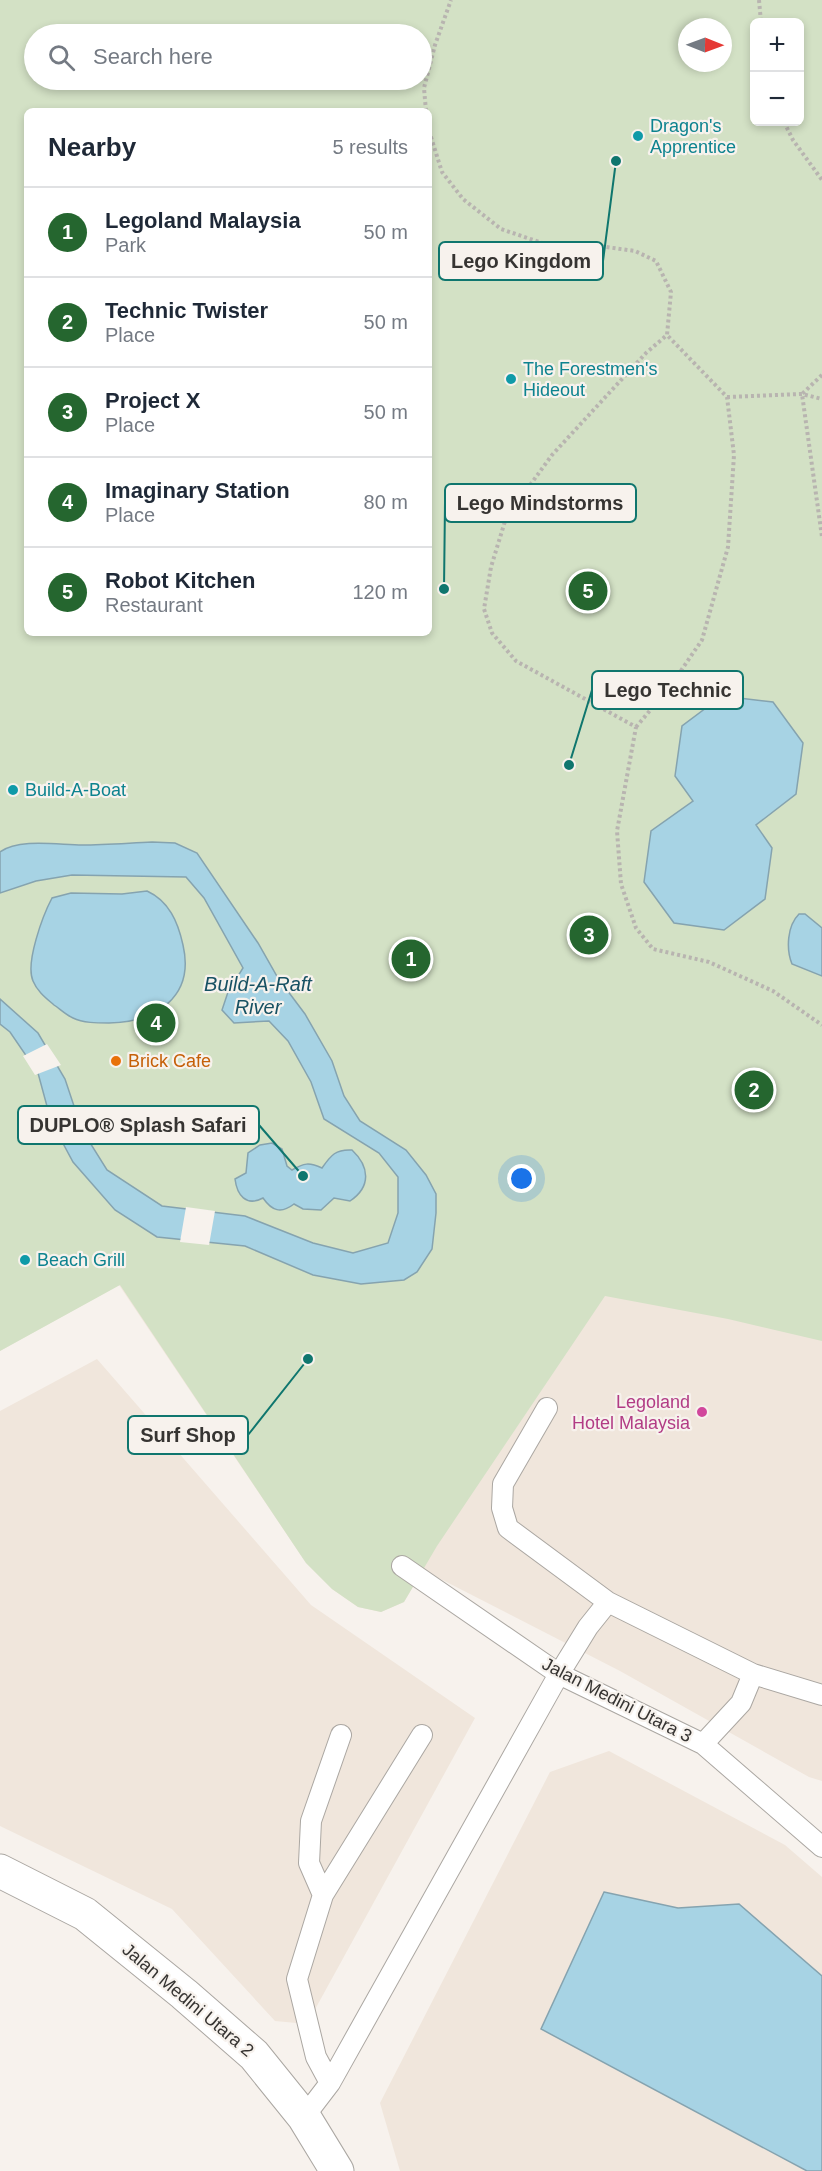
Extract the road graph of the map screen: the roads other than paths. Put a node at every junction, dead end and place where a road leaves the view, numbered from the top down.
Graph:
1 (547, 1408) dead end
2 (402, 1566) dead end
3 (608, 1602) junction
4 (559, 1674) junction
5 (753, 1674) junction
6 (822, 1695) edge
7 (422, 1735) dead end
8 (341, 1736) dead end
9 (703, 1743) junction
10 (822, 1847) edge
11 (0, 1871) edge
12 (323, 1895) junction
13 (330, 2083) junction
14 (304, 2117) junction
15 (337, 2171) edge

1 - 3 lane
2 - 4 lane, Jalan Medini Utara 3
3 - 4 lane
3 - 5 lane
4 - 9 lane, Jalan Medini Utara 3
4 - 13 lane
5 - 6 lane
5 - 9 lane
7 - 12 lane
8 - 12 lane
9 - 10 lane, Jalan Medini Utara 3
11 - 14 street, Jalan Medini Utara 2
12 - 13 lane
13 - 14 lane
14 - 15 street, Jalan Medini Utara 2

